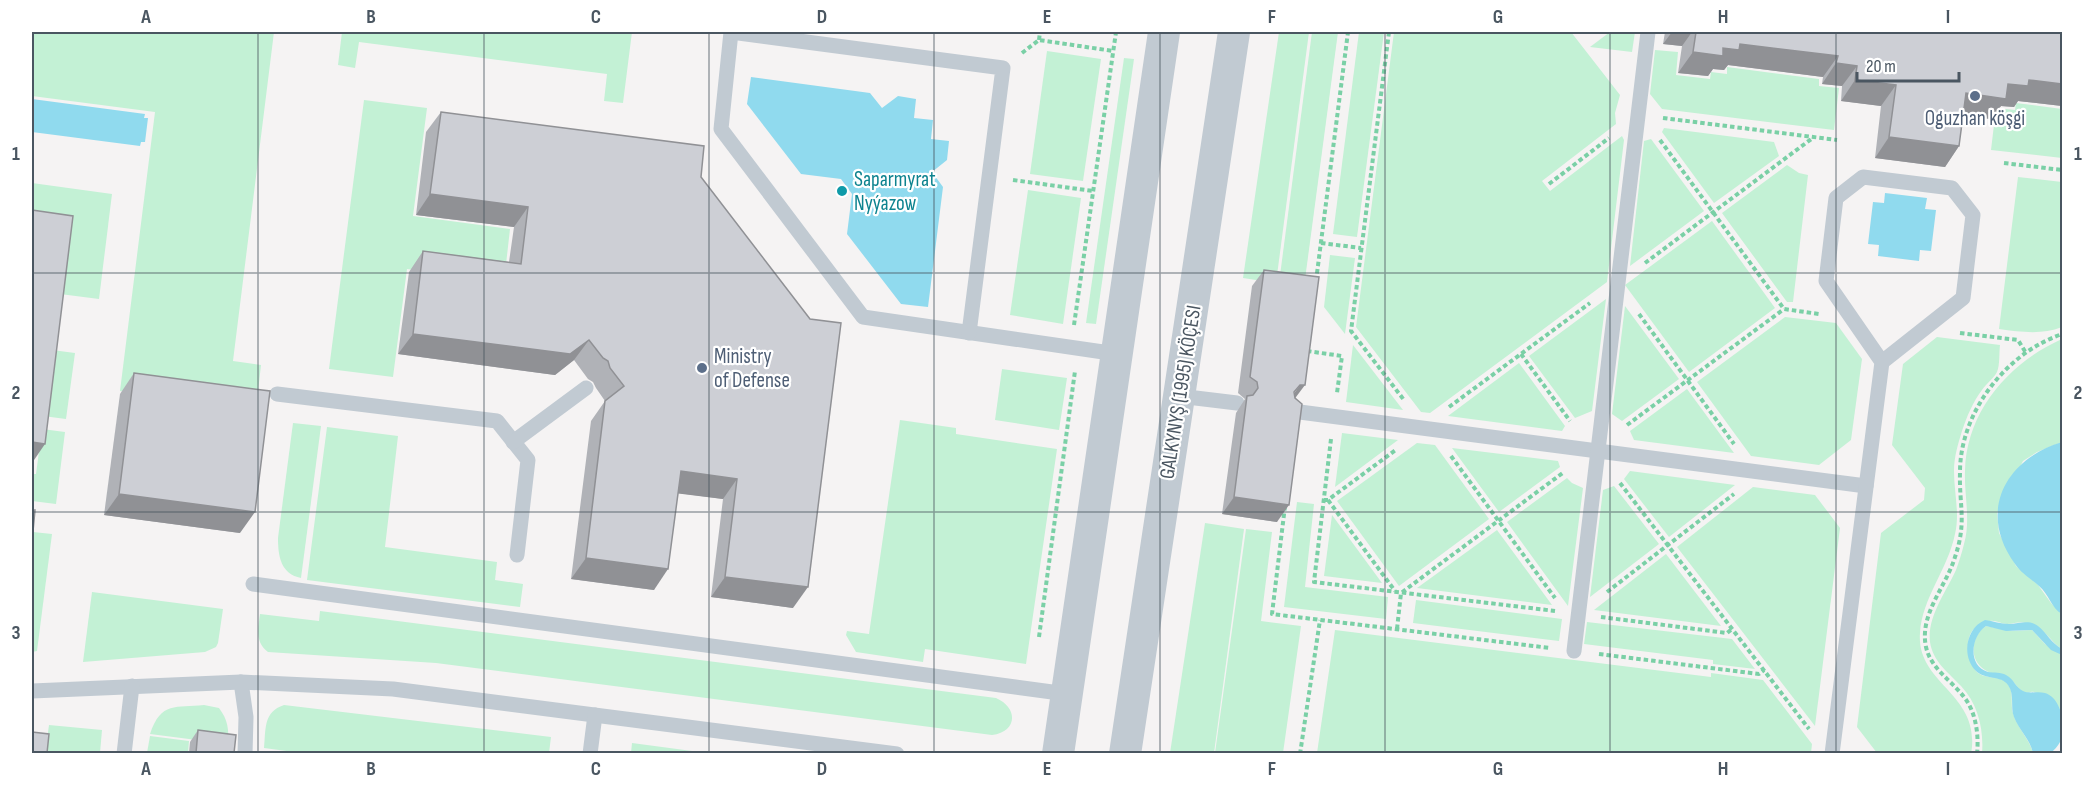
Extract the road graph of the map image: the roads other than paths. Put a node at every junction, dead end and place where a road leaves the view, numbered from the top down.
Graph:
1 (731, 32) edge
2 (1164, 32) edge
3 (1234, 32) edge
4 (1648, 32) edge
5 (969, 333) junction
6 (1116, 354) junction
7 (1882, 362) junction
8 (586, 388) dead end
9 (278, 394) dead end
10 (1179, 396) junction
11 (1237, 403) dead end
12 (1292, 411) edge
13 (513, 442) junction
14 (1597, 451) junction
15 (1866, 486) junction
16 (517, 555) dead end
17 (253, 584) dead end
18 (1574, 651) road end
19 (241, 682) junction
20 (132, 686) junction
21 (32, 692) edge
22 (1067, 694) junction
23 (595, 715) junction
24 (124, 753) edge
25 (245, 753) edge
26 (590, 753) edge
27 (897, 753) edge
28 (1058, 753) edge
29 (1125, 753) edge
30 (1832, 753) edge

1 - 5 lane
1 - 5 lane
2 - 6 street
3 - 10 street, GALKYNYŞ (1995) KÖÇESI
4 - 14 lane
5 - 6 lane
6 - 22 street
7 - 7 lane
7 - 15 lane
8 - 13 lane
9 - 13 lane
10 - 11 lane
10 - 29 street, GALKYNYŞ (1995) KÖÇESI
12 - 14 lane
13 - 16 lane
14 - 15 lane
14 - 18 lane
15 - 30 lane
17 - 22 lane
19 - 20 lane
19 - 23 lane
19 - 25 lane
20 - 21 lane
20 - 24 lane
22 - 28 street
23 - 26 lane
23 - 27 lane

